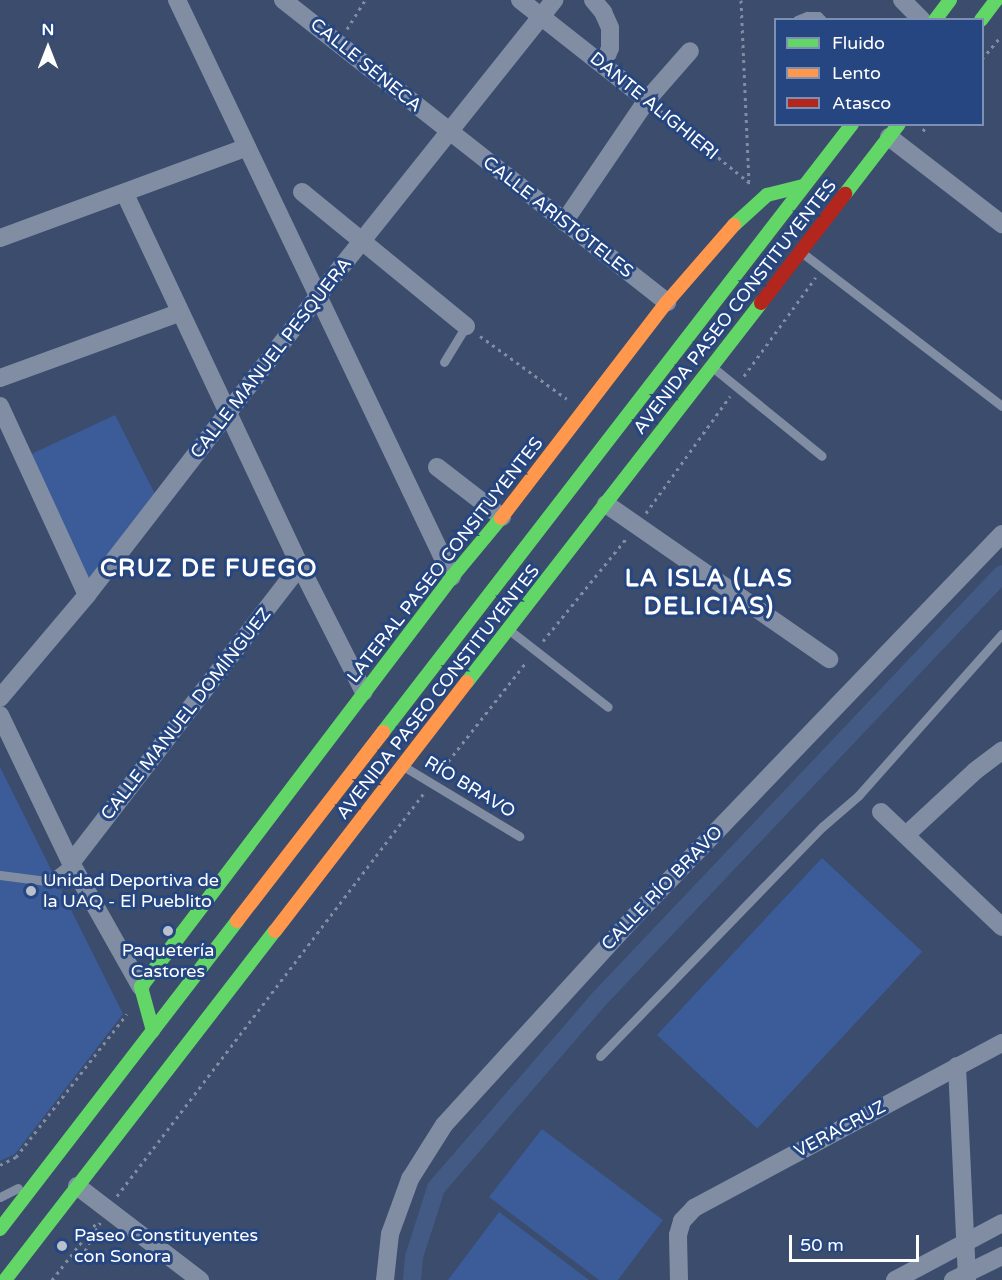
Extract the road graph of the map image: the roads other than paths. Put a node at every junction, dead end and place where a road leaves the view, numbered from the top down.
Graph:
1 (284, 0) edge
2 (520, 0) edge
3 (554, 0) edge
4 (593, 0) edge
5 (902, 0) edge
6 (950, 0) edge
7 (996, 0) edge
8 (183, 4) edge
9 (541, 16) junction
10 (920, 18) edge
11 (936, 18) edge
12 (982, 18) edge
13 (690, 51) dead end
14 (603, 65) junction
15 (647, 100) junction
16 (845, 130) edge
17 (894, 131) edge
18 (448, 132) junction
19 (247, 147) junction
20 (802, 186) junction
21 (302, 192) dead end
22 (125, 194) junction
23 (564, 222) junction
24 (1002, 224) edge
25 (0, 238) edge
26 (362, 242) junction
27 (801, 252) junction
28 (318, 296) junction
29 (667, 302) junction
30 (179, 313) junction
31 (466, 326) joint
32 (444, 362) dead end
33 (712, 367) junction
34 (0, 378) edge
35 (0, 406) edge
36 (1002, 406) edge
37 (229, 412) junction
38 (822, 456) dead end
39 (437, 467) dead end
40 (606, 504) junction
41 (502, 517) junction
42 (1002, 534) edge
43 (300, 566) junction
44 (452, 578) junction
45 (87, 595) junction
46 (509, 630) junction
47 (1002, 634) edge
48 (829, 659) dead end
49 (364, 692) junction
50 (0, 698) edge
51 (608, 707) dead end
52 (0, 716) edge
53 (1002, 752) edge
54 (404, 766) junction
55 (881, 812) dead end
56 (906, 835) junction
57 (519, 836) dead end
58 (71, 863) junction
59 (0, 875) edge
60 (1002, 927) edge
61 (141, 987) junction
62 (153, 1031) junction
63 (1002, 1043) edge
64 (600, 1056) dead end
65 (957, 1066) junction
66 (39, 1179) junction
67 (77, 1186) junction
68 (0, 1197) edge
69 (1002, 1223) edge
70 (0, 1229) edge
71 (966, 1242) junction
72 (1002, 1256) edge
73 (962, 1278) edge
74 (4, 1280) edge
75 (200, 1280) edge
76 (385, 1280) edge
77 (679, 1280) edge
78 (895, 1280) edge

1 - 18 street, CALLE SÉNECA
2 - 9 street, DANTE ALIGHIERI
3 - 9 street, CALLE MANUEL PESQUERA
4 - 14 street
5 - 10 street
6 - 11 main road
7 - 12 main road
8 - 19 street
9 - 14 street, DANTE ALIGHIERI
9 - 18 street, CALLE MANUEL PESQUERA
13 - 15 street
14 - 15 street, DANTE ALIGHIERI
15 - 23 street
16 - 20 main road, AVENIDA PASEO CONSTITUYENTES
17 - 24 street
17 - 27 main road, AVENIDA PASEO CONSTITUYENTES
18 - 23 street, CALLE ARISTÓTELES
18 - 26 street, CALLE MANUEL PESQUERA
19 - 22 street
19 - 28 street
20 - 29 main road, LATERAL PASEO CONSITUYENTES
20 - 62 main road, AVENIDA PASEO CONSTITUYENTES
21 - 26 street
22 - 25 street
22 - 30 street
23 - 29 street, CALLE ARISTÓTELES
26 - 28 street, CALLE MANUEL PESQUERA
26 - 31 street
27 - 33 main road, AVENIDA PASEO CONSTITUYENTES
27 - 36 lane
28 - 37 street, CALLE MANUEL PESQUERA
28 - 44 street
29 - 41 main road, LATERAL PASEO CONSITUYENTES
30 - 34 street
30 - 37 street
31 - 32 lane
33 - 38 lane
33 - 40 main road, AVENIDA PASEO CONSTITUYENTES
35 - 45 street
37 - 43 street
37 - 45 street, CALLE MANUEL PESQUERA
39 - 41 street
40 - 46 main road, AVENIDA PASEO CONSTITUYENTES
40 - 48 street
41 - 44 main road, LATERAL PASEO CONSITUYENTES
42 - 76 street, CALLE RÍO BRAVO
43 - 49 street
43 - 58 street, CALLE MANUEL DOMÍNGUEZ
44 - 49 main road, LATERAL PASEO CONSITUYENTES
45 - 50 street, CALLE MANUEL PESQUERA
46 - 51 lane
46 - 54 main road, AVENIDA PASEO CONSTITUYENTES
47 - 64 lane
49 - 61 main road, LATERAL PASEO CONSITUYENTES
52 - 58 street
53 - 56 street
54 - 57 lane, RÍO BRAVO
54 - 67 main road, AVENIDA PASEO CONSTITUYENTES
55 - 56 street
56 - 60 street
58 - 59 lane
58 - 61 street
61 - 62 main road
62 - 66 main road, AVENIDA PASEO CONSTITUYENTES
63 - 65 street, VERACRUZ
65 - 71 street
65 - 77 street, VERACRUZ
66 - 68 lane
66 - 70 main road, AVENIDA PASEO CONSTITUYENTES
67 - 74 main road, AVENIDA PASEO CONSTITUYENTES
67 - 75 street
69 - 71 street
71 - 73 street
71 - 78 street
72 - 73 street

